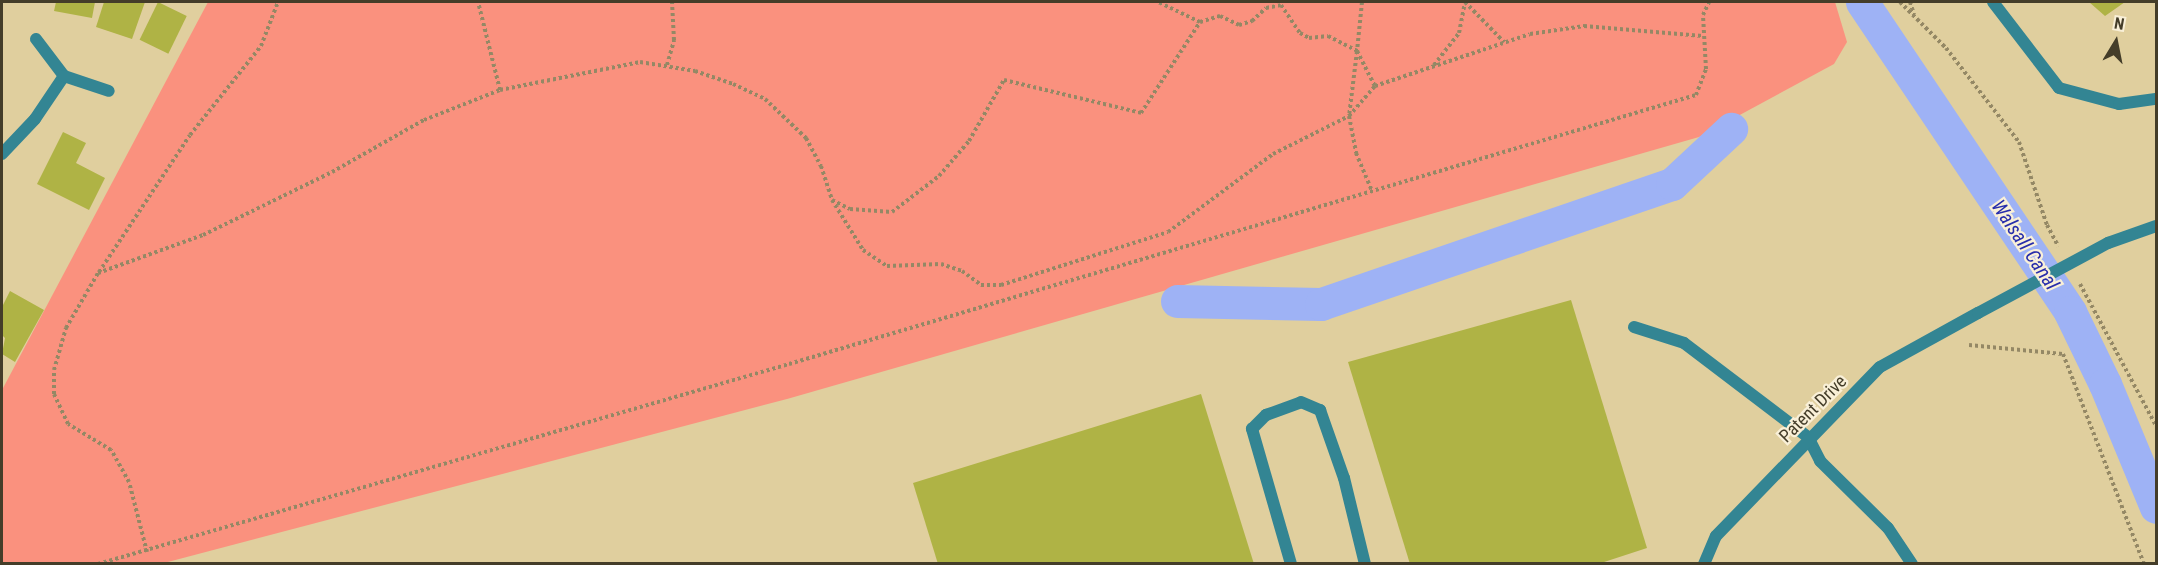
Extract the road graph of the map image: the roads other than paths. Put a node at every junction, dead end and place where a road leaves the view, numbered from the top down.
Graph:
1 (1993, 2) edge
2 (36, 39) dead end
3 (64, 76) junction
4 (109, 91) dead end
5 (2157, 99) edge
6 (2, 154) edge
7 (2157, 226) edge
8 (1634, 327) dead end
9 (1808, 437) junction
10 (1291, 564) edge
11 (1365, 564) edge
12 (1704, 564) edge
13 (1912, 564) edge

1 - 5 street
2 - 3 street
3 - 4 street
3 - 6 street
7 - 9 street, Patent Drive, bridge
8 - 9 street
9 - 12 street, Patent Drive
9 - 13 street
10 - 11 street

